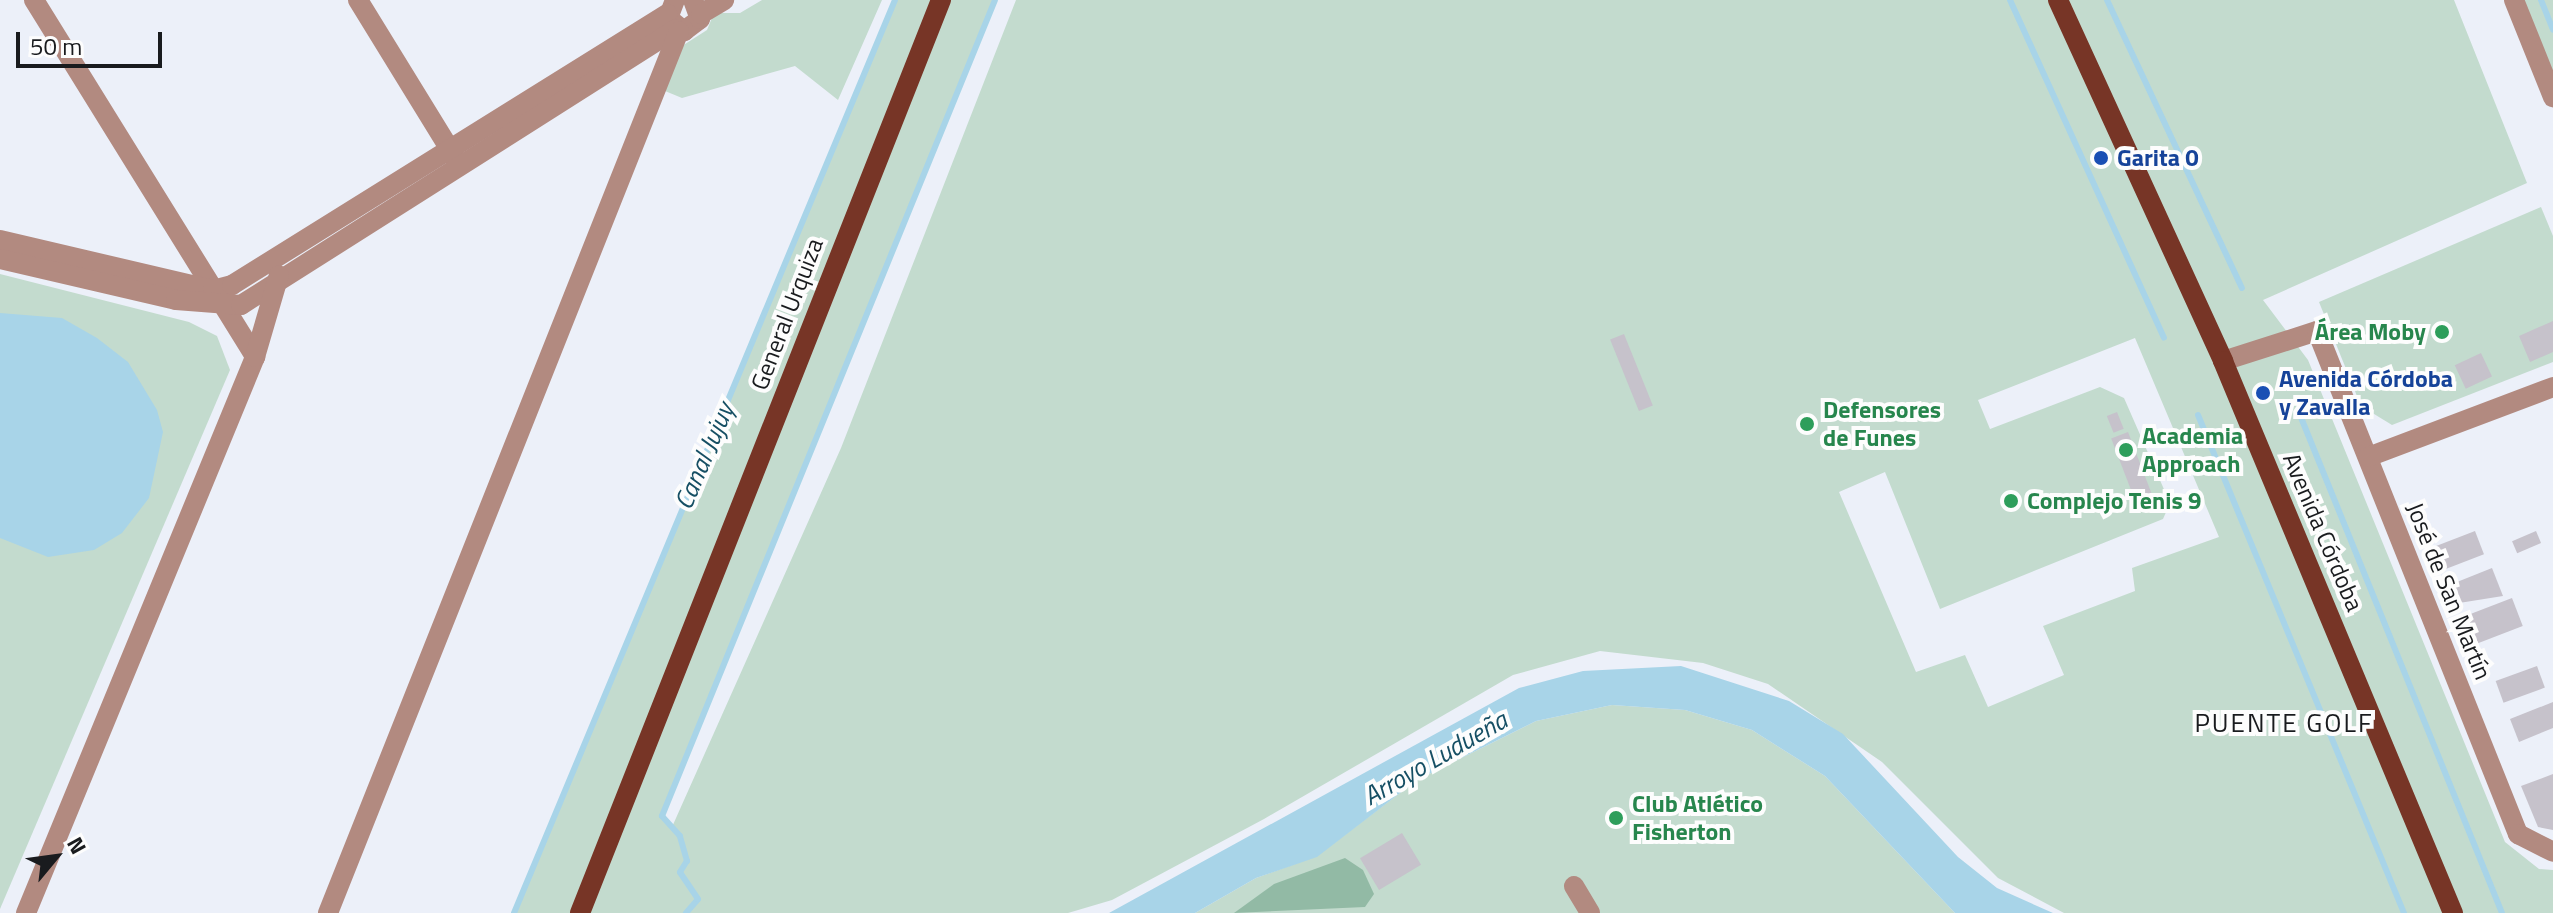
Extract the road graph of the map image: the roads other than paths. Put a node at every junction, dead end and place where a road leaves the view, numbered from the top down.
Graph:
1 (34, 0) edge
2 (358, 0) edge
3 (724, 0) edge
4 (2058, 0) edge
5 (2514, 0) edge
6 (940, 1) edge
7 (679, 11) edge
8 (2553, 97) edge
9 (456, 159) junction
10 (0, 240) edge
11 (0, 259) edge
12 (271, 261) junction
13 (282, 280) junction
14 (213, 290) junction
15 (224, 309) junction
16 (255, 357) junction
17 (2223, 361) junction
18 (2553, 387) edge
19 (2368, 457) junction
20 (2553, 852) edge
21 (1574, 886) dead end
22 (26, 913) edge
23 (328, 913) edge
24 (580, 913) edge
25 (1590, 913) edge
26 (2453, 913) edge

1 - 14 street
2 - 9 street
3 - 7 street
4 - 17 main road, Avenida Córdoba
5 - 8 street
6 - 24 main road, General Urquiza
7 - 9 street
7 - 23 street
9 - 12 street
9 - 13 street
10 - 14 street
11 - 15 street
12 - 13 street
12 - 14 street
13 - 15 street
13 - 16 street
14 - 15 street
15 - 16 street
16 - 22 street
17 - 19 street, José de San Martín
17 - 26 main road, Avenida Córdoba
18 - 19 street
19 - 20 street, José de San Martín
21 - 25 street

